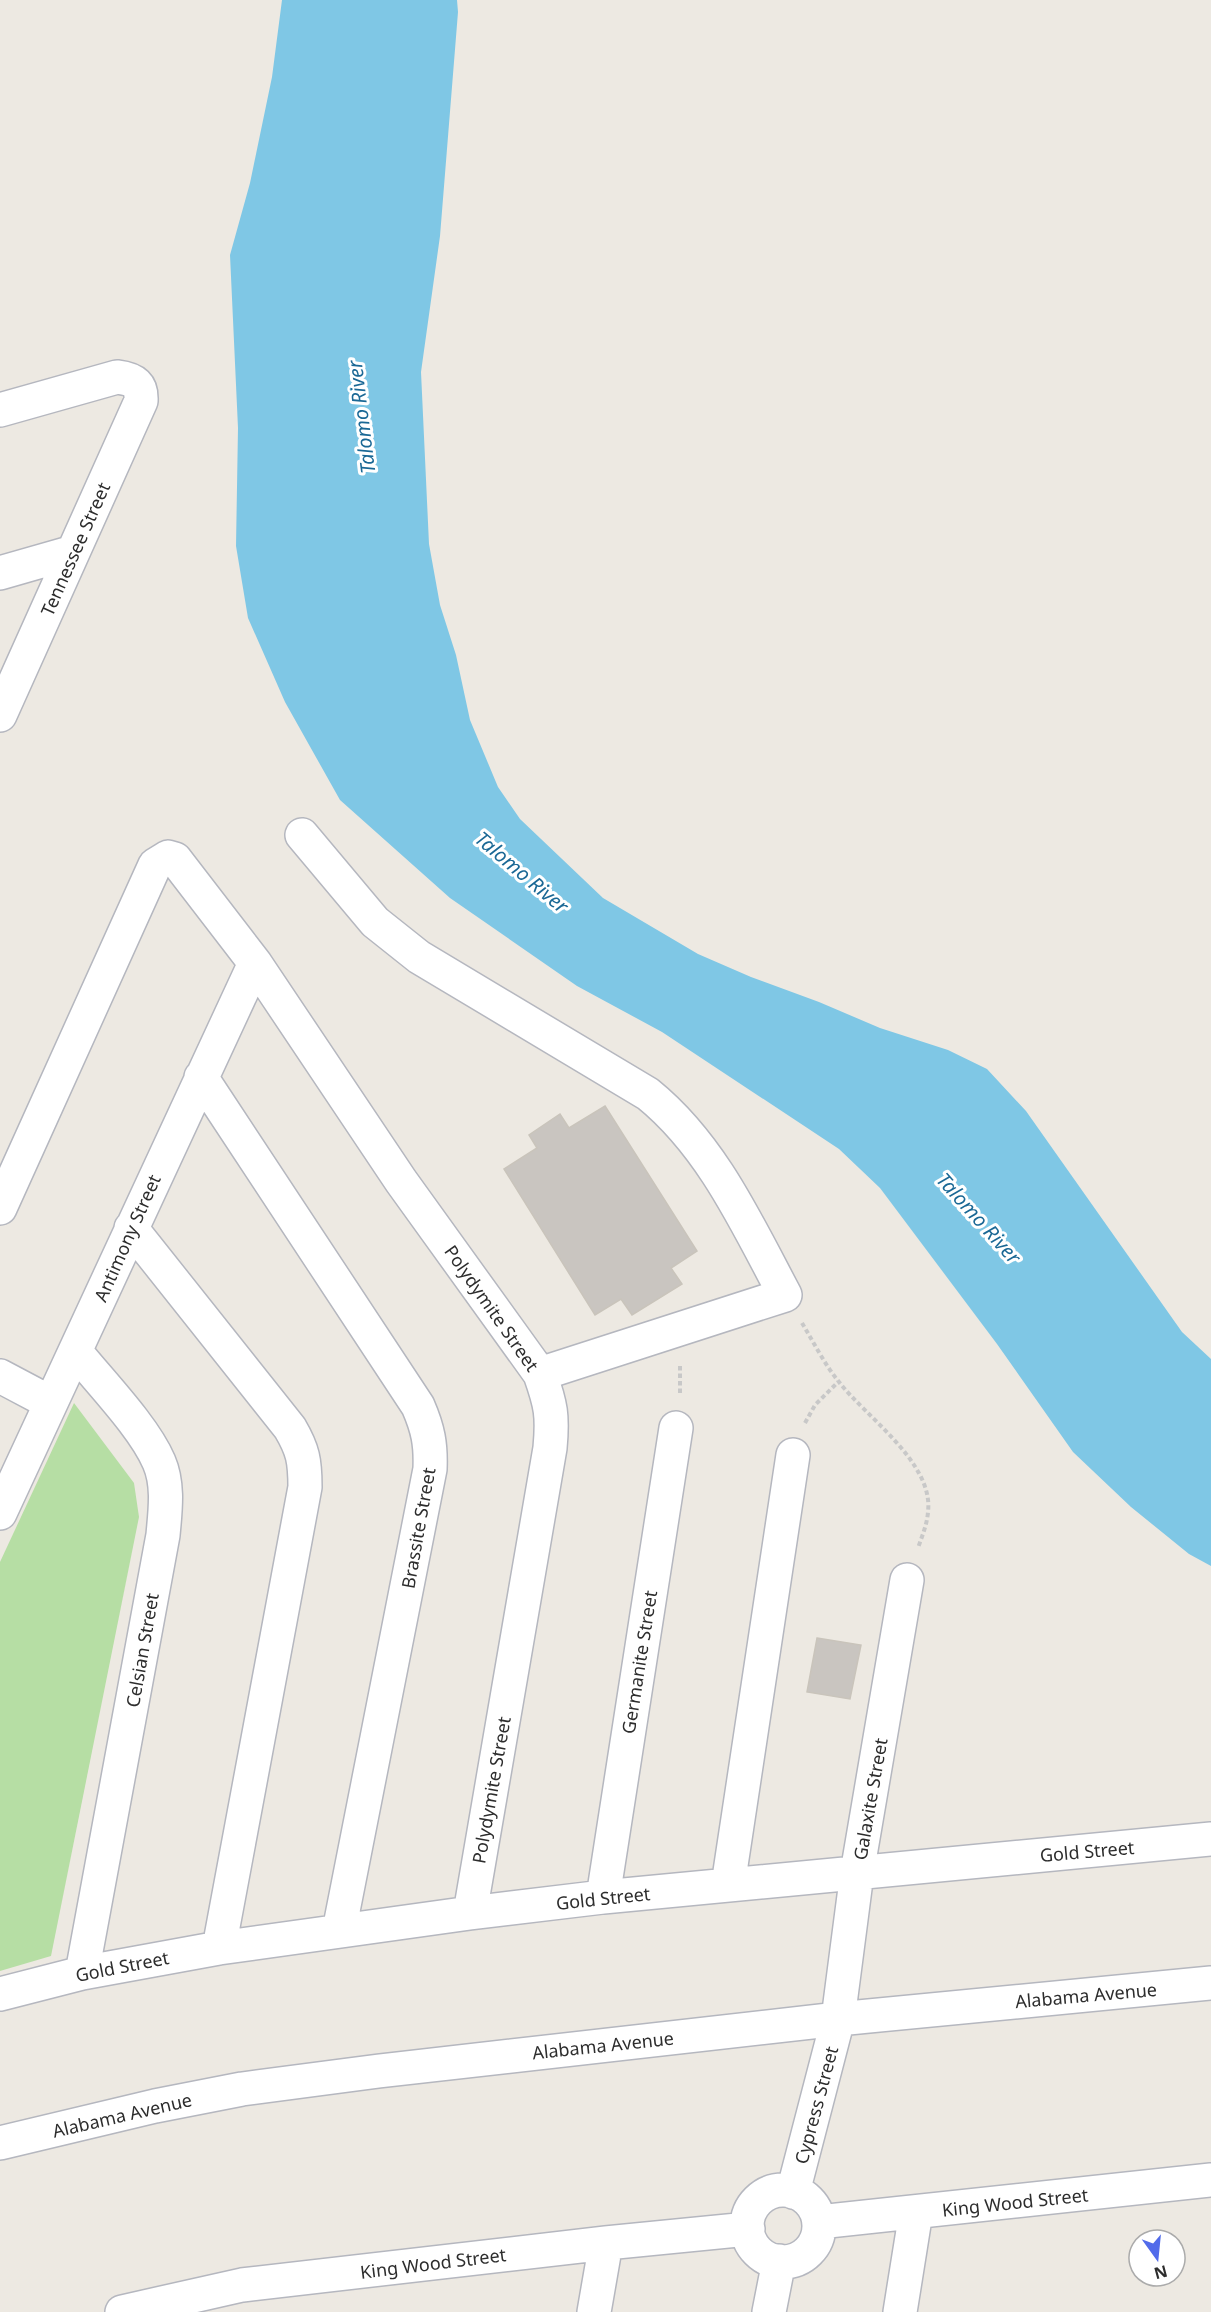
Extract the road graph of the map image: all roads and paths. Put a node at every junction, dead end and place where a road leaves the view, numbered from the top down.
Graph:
1 (0, 410) edge
2 (74, 552) junction
3 (0, 573) edge
4 (0, 715) edge
5 (302, 835) dead end
6 (255, 963) junction
7 (201, 1077) junction
8 (0, 1208) edge
9 (130, 1228) junction
10 (785, 1295) junction
11 (677, 1329) junction
12 (76, 1352) junction
13 (540, 1374) junction
14 (0, 1376) edge
15 (838, 1382) junction
16 (51, 1403) junction
17 (676, 1428) joint
18 (793, 1455) joint
19 (0, 1513) edge
20 (907, 1580) joint
21 (1211, 1839) edge
22 (857, 1873) junction
23 (728, 1885) junction
24 (603, 1897) junction
25 (470, 1913) junction
26 (339, 1931) junction
27 (219, 1948) junction
28 (82, 1973) junction
29 (1211, 1983) edge
30 (0, 1994) edge
31 (838, 2019) junction
32 (0, 2144) edge
33 (1211, 2180) edge
34 (793, 2192) junction
35 (916, 2212) junction
36 (819, 2222) junction
37 (748, 2229) junction
38 (606, 2243) junction
39 (779, 2261) junction
40 (122, 2312) edge
41 (594, 2312) edge
42 (769, 2312) edge
43 (900, 2312) edge

1 - 2 street, Tennessee Street
2 - 3 street
2 - 4 street, Tennessee Street
5 - 10 street
6 - 7 street, Antimony Street
6 - 8 street, Polydymite Street
6 - 13 street, Polydymite Street
7 - 9 street, Antimony Street
7 - 26 street, Brassite Street
9 - 12 street, Antimony Street
9 - 27 street
10 - 11 street
10 - 15 path
11 - 13 street
11 - 17 path
12 - 16 street, Antimony Street
12 - 28 street, Celsian Street
13 - 25 street, Polydymite Street
14 - 16 street
15 - 18 path
15 - 20 path
16 - 19 street, Antimony Street
17 - 24 street, Germanite Street
18 - 23 street
20 - 22 street, Galaxite Street
21 - 22 street, Gold Street
22 - 23 street, Gold Street
22 - 31 street, Galaxite Street
23 - 24 street, Gold Street
24 - 25 street, Gold Street
25 - 26 street, Gold Street
26 - 27 street, Gold Street
27 - 28 street, Gold Street
28 - 30 street, Gold Street
29 - 31 street, Alabama Avenue
31 - 32 street, Alabama Avenue
31 - 34 street, Cypress Street
33 - 35 street, King Wood Street
34 - 36 street
34 - 37 street
35 - 36 street, King Wood Street
35 - 43 street
36 - 39 street
37 - 38 street, King Wood Street
37 - 39 street
38 - 40 street, King Wood Street
38 - 41 street
39 - 42 street

